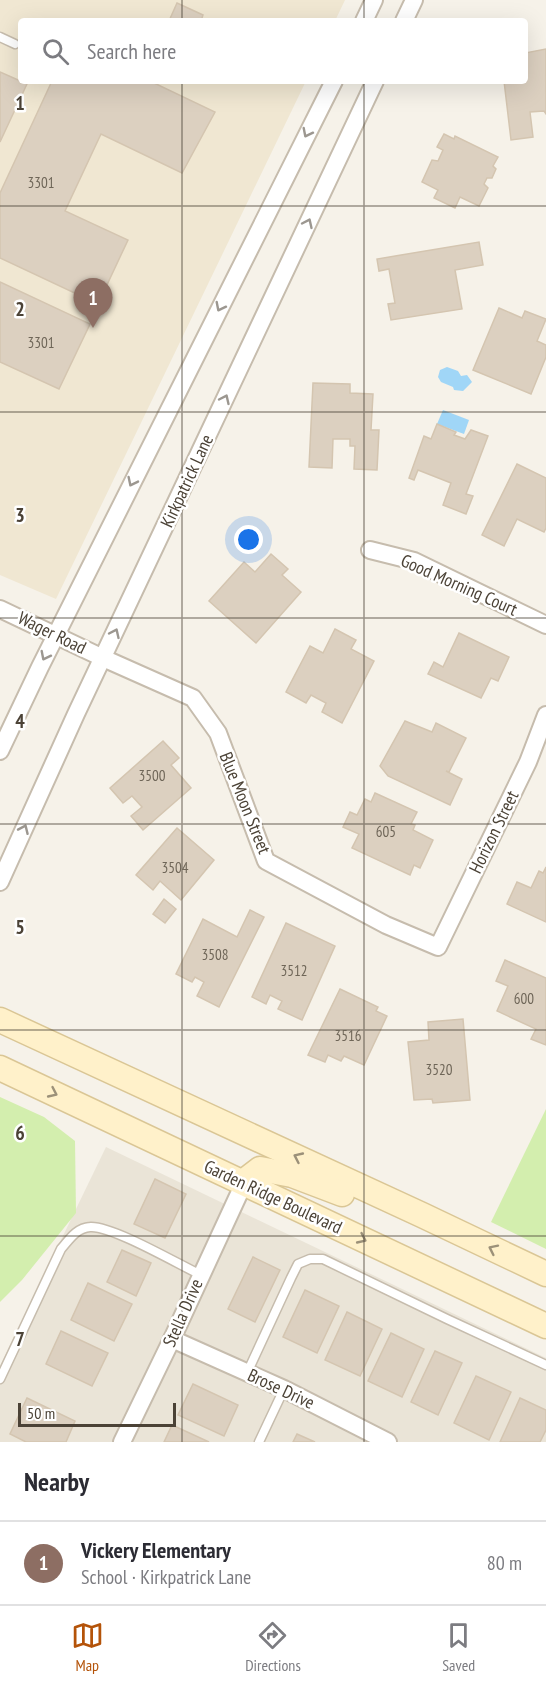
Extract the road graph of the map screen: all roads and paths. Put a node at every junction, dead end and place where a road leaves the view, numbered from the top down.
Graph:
1 (374, 0) edge
2 (414, 0) edge
3 (365, 18) edge
4 (405, 18) edge
5 (0, 37) edge
6 (15, 44) dead end
7 (332, 84) edge
8 (374, 84) edge
9 (370, 550) dead end
10 (0, 609) edge
11 (546, 625) edge
12 (56, 635) junction
13 (103, 658) junction
14 (546, 715) edge
15 (0, 751) edge
16 (0, 882) edge
17 (438, 947) joint
18 (0, 1020) edge
19 (0, 1068) edge
20 (244, 1183) junction
21 (422, 1215) junction
22 (546, 1274) edge
23 (201, 1275) junction
24 (546, 1326) edge
25 (172, 1340) junction
26 (546, 1365) edge
27 (247, 1373) junction
28 (0, 1379) edge
29 (284, 1389) junction
30 (122, 1442) edge
31 (259, 1442) edge
32 (388, 1442) edge

1 - 3 street
2 - 4 street
5 - 6 lane
7 -> 12 street
13 -> 8 street, Kirkpatrick Lane
9 - 11 street, Good Morning Court
10 - 12 street, Wager Road
12 - 13 street, Wager Road
12 -> 15 street
16 -> 13 street, Kirkpatrick Lane
13 - 17 street, Blue Moon Street
14 - 17 street, Horizon Street
21 -> 18 main road
19 -> 20 main road, Garden Ridge Boulevard
20 - 21 main road
20 - 23 street, Stella Drive
20 -> 24 main road, Garden Ridge Boulevard
22 -> 21 main road
23 - 25 street, Stella Drive
23 - 28 lane
25 - 27 street, Brose Drive
25 - 30 street, Stella Drive
26 - 27 lane
27 - 29 street, Brose Drive
29 - 31 lane
29 - 32 street, Brose Drive

